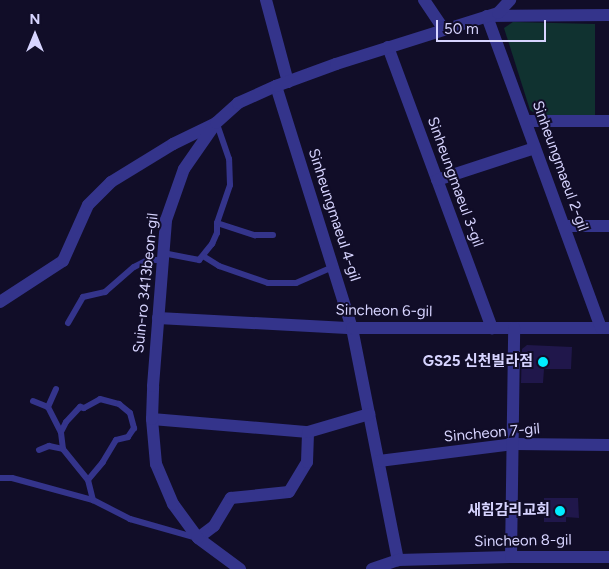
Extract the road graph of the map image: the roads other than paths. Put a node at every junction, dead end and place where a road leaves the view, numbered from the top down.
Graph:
1 (266, 0) edge
2 (424, 0) edge
3 (510, 0) edge
4 (609, 15) edge
5 (488, 16) junction
6 (444, 30) junction
7 (388, 47) junction
8 (288, 82) junction
9 (276, 86) junction
10 (526, 121) junction
11 (609, 121) edge
12 (216, 122) junction
13 (536, 148) junction
14 (438, 180) junction
15 (218, 223) junction
16 (564, 226) junction
17 (609, 226) edge
18 (273, 235) dead end
19 (202, 256) junction
20 (163, 257) junction
21 (333, 267) junction
22 (0, 302) edge
23 (158, 318) junction
24 (68, 323) dead end
25 (352, 328) junction
26 (492, 328) junction
27 (514, 328) junction
28 (605, 328) edge
29 (56, 389) dead end
30 (33, 401) dead end
31 (48, 407) junction
32 (369, 414) junction
33 (152, 419) junction
34 (61, 432) junction
35 (308, 432) junction
36 (514, 444) junction
37 (609, 445) edge
38 (64, 449) junction
39 (40, 450) dead end
40 (379, 461) junction
41 (0, 478) edge
42 (88, 480) junction
43 (93, 500) junction
44 (198, 538) junction
45 (511, 557) junction
46 (609, 557) edge
47 (398, 560) junction
48 (564, 563) edge
49 (438, 564) edge
50 (240, 569) edge
51 (372, 569) edge

1 - 8 street
2 - 6 street
3 - 5 street, Suin-ro 3413beon-gil
4 - 5 street
5 - 6 street, Suin-ro 3413beon-gil
5 - 10 street, Sinheungmaeul 2-gil
6 - 7 street, Suin-ro 3413beon-gil
7 - 8 street, Suin-ro 3413beon-gil
7 - 14 street, Sinheungmaeul 3-gil
8 - 9 street, Suin-ro 3413beon-gil
9 - 12 street, Suin-ro 3413beon-gil
9 - 21 street, Sinheungmaeul 4-gil
10 - 11 street
10 - 13 street, Sinheungmaeul 2-gil
12 - 15 lane
12 - 20 street, Suin-ro 3413beon-gil
12 - 22 street
13 - 14 street
13 - 16 street, Sinheungmaeul 2-gil
14 - 26 street, Sinheungmaeul 3-gil
15 - 18 lane
15 - 19 lane
16 - 17 street
16 - 28 street, Sinheungmaeul 2-gil
19 - 20 lane
19 - 21 lane
20 - 23 street, Suin-ro 3413beon-gil
20 - 24 lane
21 - 25 street, Sinheungmaeul 4-gil
23 - 25 street, Sincheon 6-gil
23 - 33 street, Suin-ro 3413beon-gil
25 - 26 street, Sincheon 6-gil
25 - 32 street, Sinheungmaeul 4-gil
26 - 27 street, Sincheon 6-gil
27 - 28 street, Sincheon 6-gil
27 - 36 street
29 - 31 lane
30 - 31 lane
31 - 34 lane
32 - 35 street
32 - 40 street, Sinheungmaeul 4-gil
33 - 35 street
33 - 44 street, Suin-ro 3413beon-gil
34 - 38 lane
34 - 42 lane
35 - 44 street
36 - 37 street, Sincheon 7-gil
36 - 40 street, Sincheon 7-gil
36 - 45 street
38 - 39 lane
38 - 42 lane
40 - 47 street, Sinheungmaeul 4-gil
41 - 43 lane
42 - 43 lane
43 - 44 lane
44 - 50 street, Suin-ro 3413beon-gil
45 - 48 street, Sincheon 8-gil
45 - 49 street, Sincheon 8-gil
46 - 48 street, Sincheon 8-gil
47 - 49 street, Sincheon 8-gil
47 - 51 street, Sincheon 8-gil

